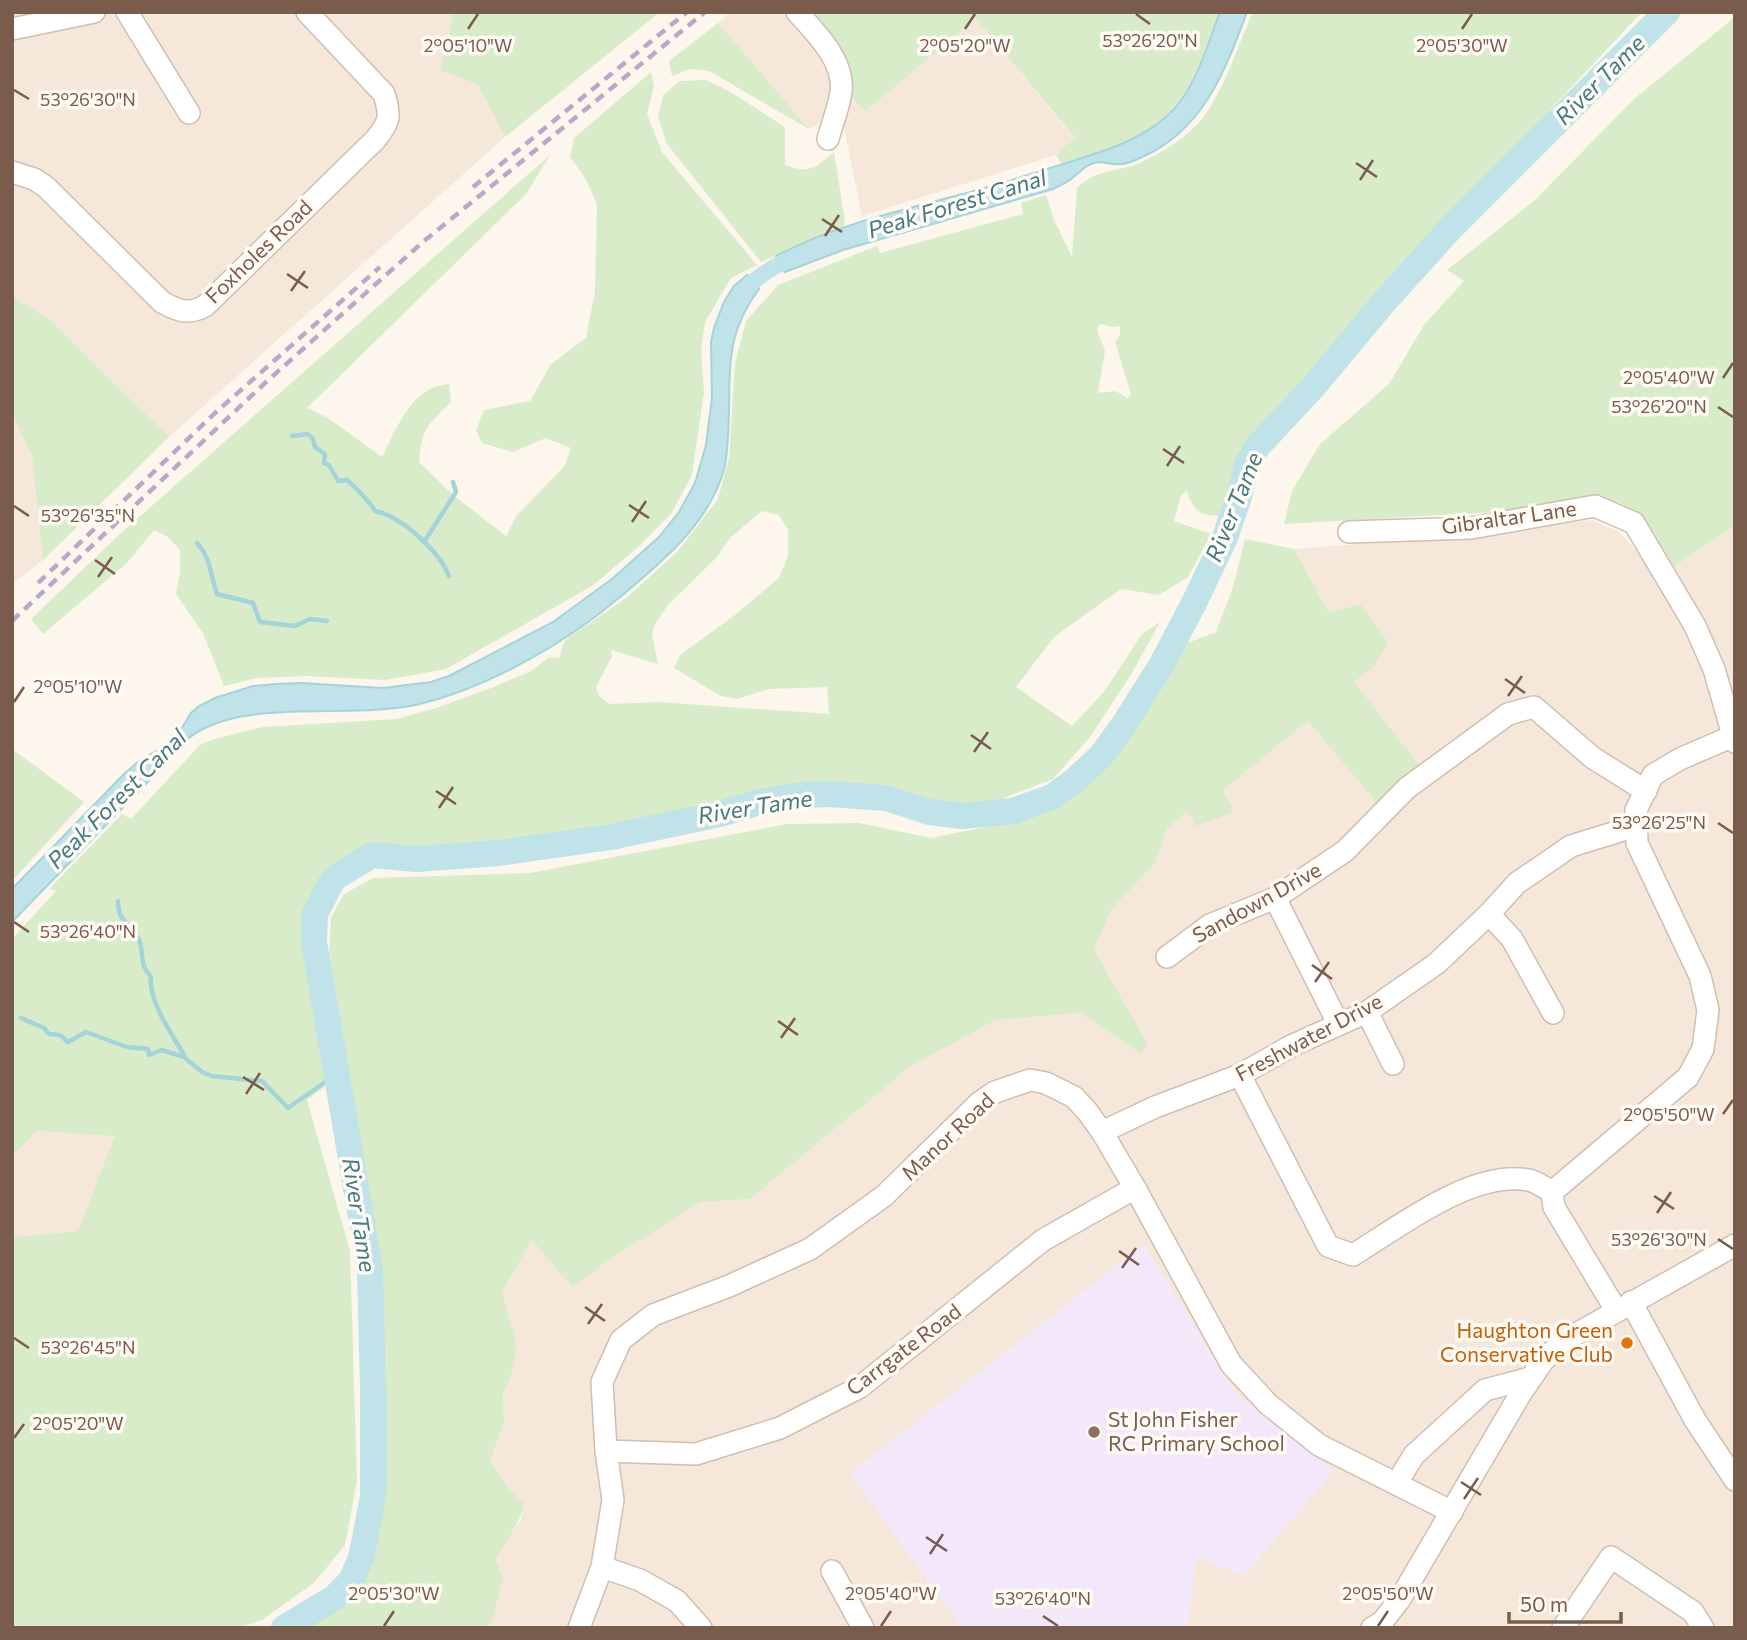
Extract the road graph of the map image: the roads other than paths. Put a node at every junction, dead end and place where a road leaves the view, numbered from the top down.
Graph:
1 (94, 12) edge
2 (127, 12) edge
3 (307, 12) edge
4 (797, 12) edge
5 (12, 29) edge
6 (189, 113) dead end
7 (828, 139) dead end
8 (12, 172) edge
9 (1349, 532) dead end
10 (1734, 739) edge
11 (1646, 791) junction
12 (1636, 826) junction
13 (1275, 898) junction
14 (1489, 914) junction
15 (1167, 957) dead end
16 (1367, 1012) junction
17 (1553, 1013) dead end
18 (1338, 1023) junction
19 (1393, 1064) dead end
20 (1240, 1076) junction
21 (1102, 1132) junction
22 (1135, 1188) junction
23 (1552, 1192) junction
24 (1735, 1245) edge
25 (1624, 1306) junction
26 (1530, 1378) junction
27 (606, 1451) junction
28 (1731, 1469) edge
29 (1396, 1484) junction
30 (1452, 1512) junction
31 (602, 1567) junction
32 (832, 1571) dead end
33 (579, 1628) edge
34 (701, 1628) edge
35 (863, 1628) edge
36 (1372, 1628) edge
37 (1563, 1628) edge
38 (1703, 1628) edge

1 - 5 street
2 - 6 street
3 - 8 street, Foxholes Road
4 - 7 street
9 - 10 street, Gibraltar Lane
10 - 11 street
11 - 12 street
11 - 13 street, Sandown Drive
12 - 14 street, Freshwater Drive
12 - 23 street
13 - 15 street, Sandown Drive
13 - 18 street
14 - 16 street, Freshwater Drive
14 - 17 street
16 - 18 street, Freshwater Drive
16 - 19 street
18 - 20 street, Freshwater Drive
20 - 21 street, Freshwater Drive
20 - 23 street
21 - 22 street, Manor Road
21 - 27 street, Manor Road
22 - 27 street, Carrgate Road
22 - 29 street, Manor Road
23 - 25 street
24 - 25 street
25 - 26 street
25 - 28 street
26 - 29 street
26 - 30 street
27 - 31 street, Manor Road
29 - 30 street, Manor Road
30 - 36 street
31 - 33 street, Manor Road
31 - 34 street
32 - 35 street
37 - 38 street

